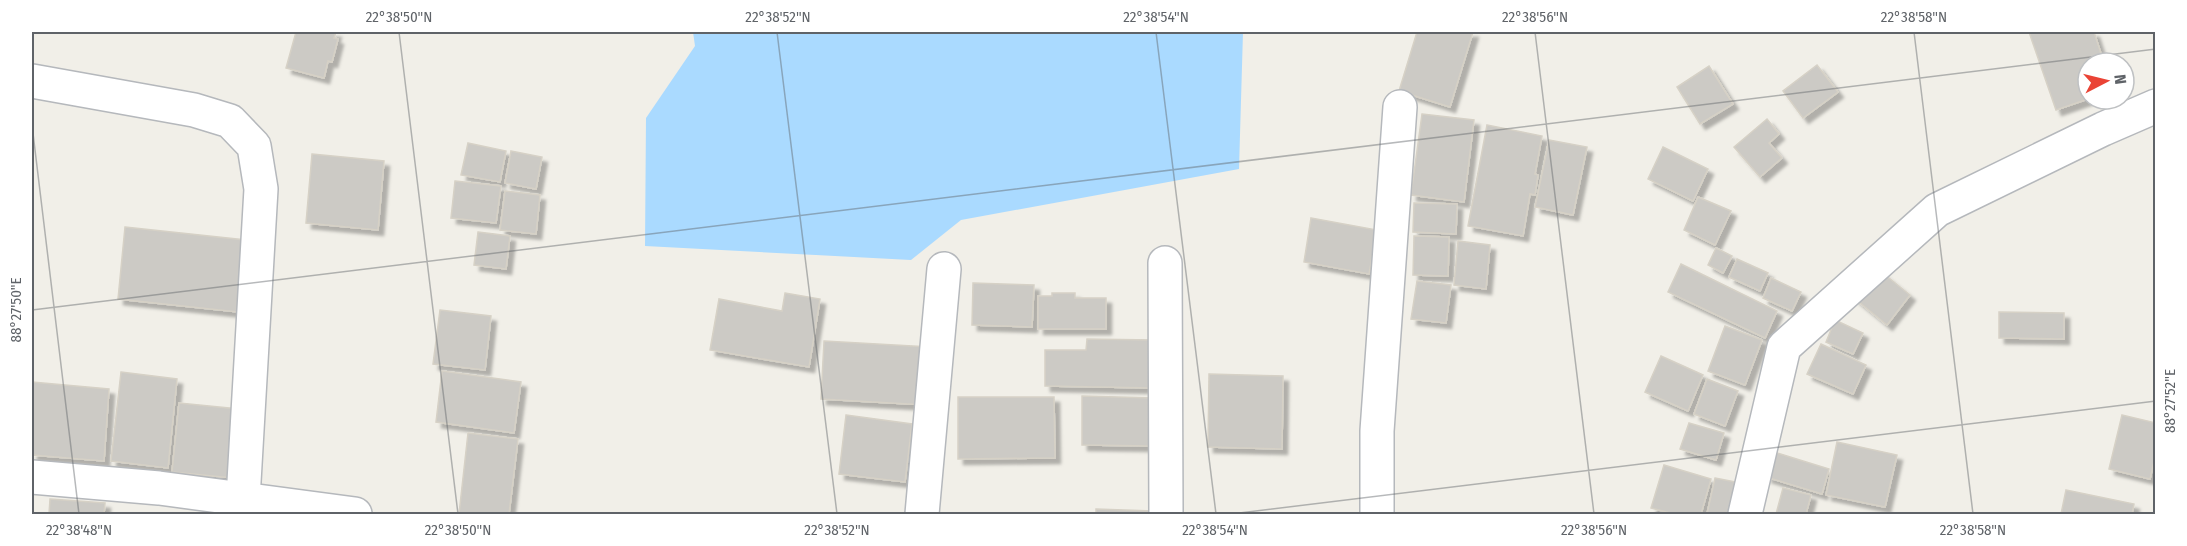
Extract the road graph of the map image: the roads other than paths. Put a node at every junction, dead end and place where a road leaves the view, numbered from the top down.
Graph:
1 (32, 81) edge
2 (2156, 106) edge
3 (1400, 107) dead end
4 (1165, 263) dead end
5 (944, 269) dead end
6 (32, 477) edge
7 (243, 499) junction
8 (355, 514) edge
9 (922, 514) edge
10 (1166, 514) edge
11 (1377, 514) edge
12 (1745, 514) edge

1 - 7 street
2 - 12 street
3 - 11 street
4 - 10 street
5 - 9 street
6 - 7 street
7 - 8 street

